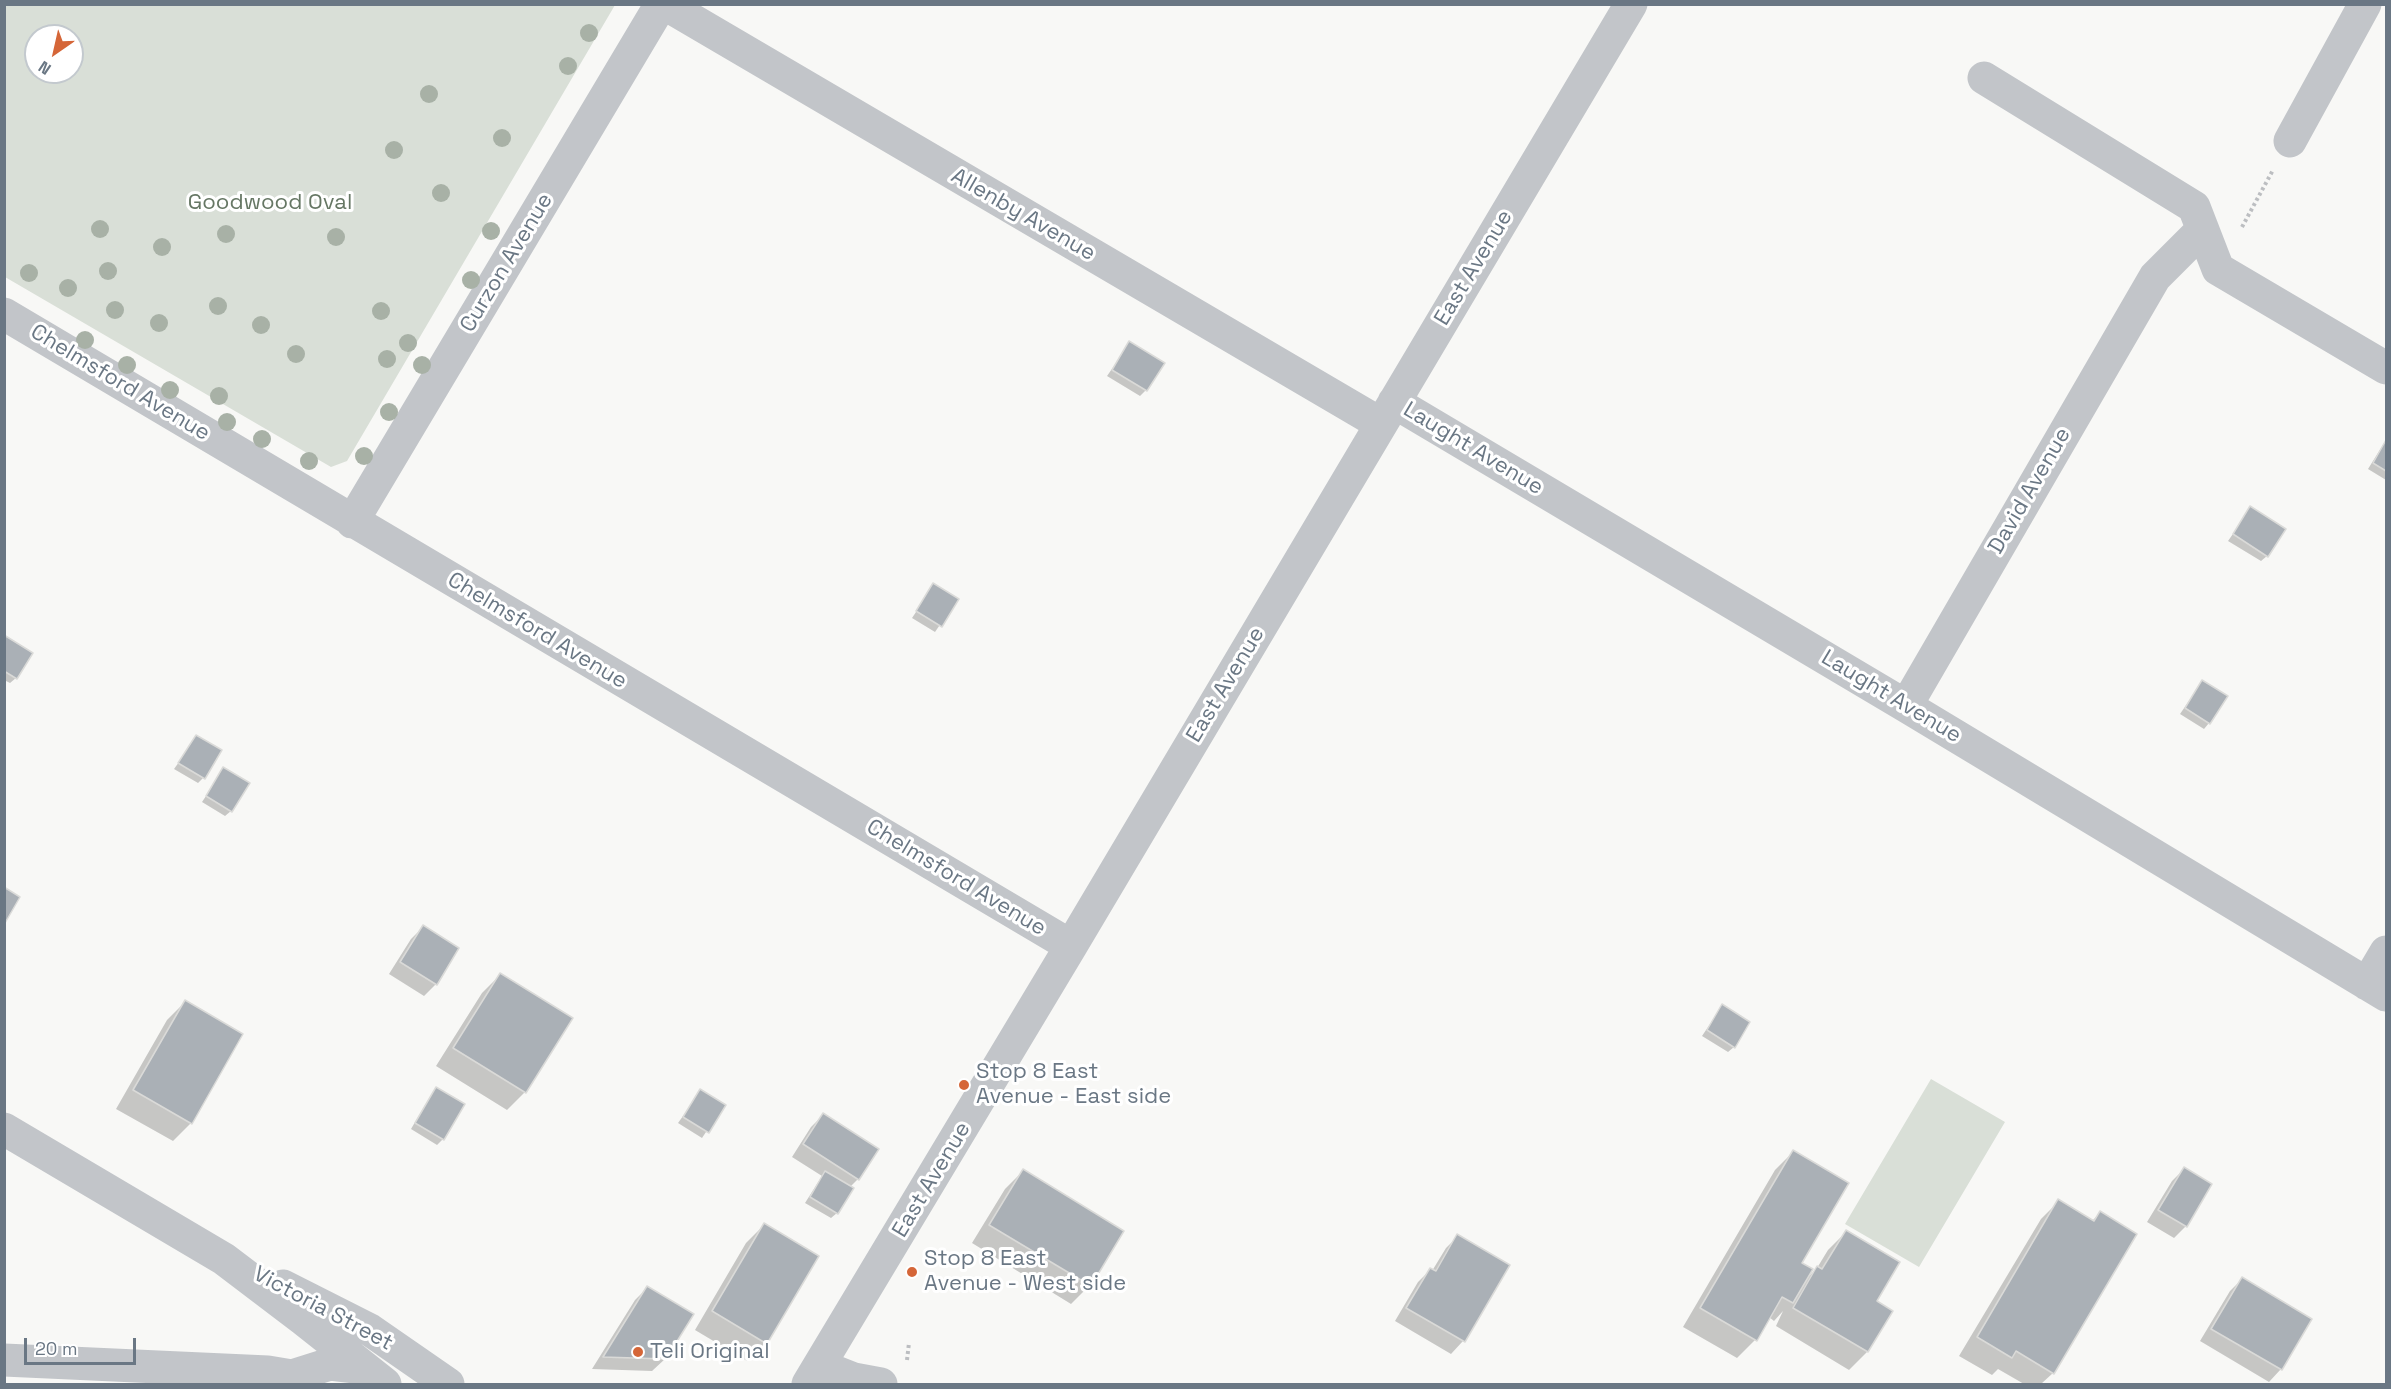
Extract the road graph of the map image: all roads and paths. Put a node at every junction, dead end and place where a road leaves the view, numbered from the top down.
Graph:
1 (663, 4) edge
2 (1631, 4) edge
3 (2366, 4) edge
4 (1984, 78) dead end
5 (2290, 141) joint
6 (2202, 230) junction
7 (2218, 269) junction
8 (4, 314) edge
9 (2386, 368) edge
10 (1388, 413) junction
11 (352, 522) junction
12 (1906, 706) junction
13 (1071, 946) junction
14 (2386, 952) edge
15 (2377, 990) edge
16 (4, 1129) edge
17 (224, 1259) junction
18 (4, 1360) edge
19 (814, 1375) edge
20 (375, 1376) edge
21 (448, 1384) edge
22 (881, 1384) edge

1 - 10 street, Allenby Avenue
1 - 11 street, Curzon Avenue
2 - 10 street, East Avenue
3 - 5 street
4 - 6 street
5 - 7 path
6 - 7 street
6 - 12 street, David Avenue
7 - 9 street
8 - 11 street, Chelmsford Avenue
10 - 12 street, Laught Avenue
10 - 13 street, East Avenue
11 - 13 street, Chelmsford Avenue
12 - 15 street, Laught Avenue
13 - 19 street, East Avenue
14 - 15 street
16 - 17 street, Victoria Street
17 - 20 street, Victoria Street
17 - 21 street, Victoria Street
18 - 20 street
19 - 22 street

